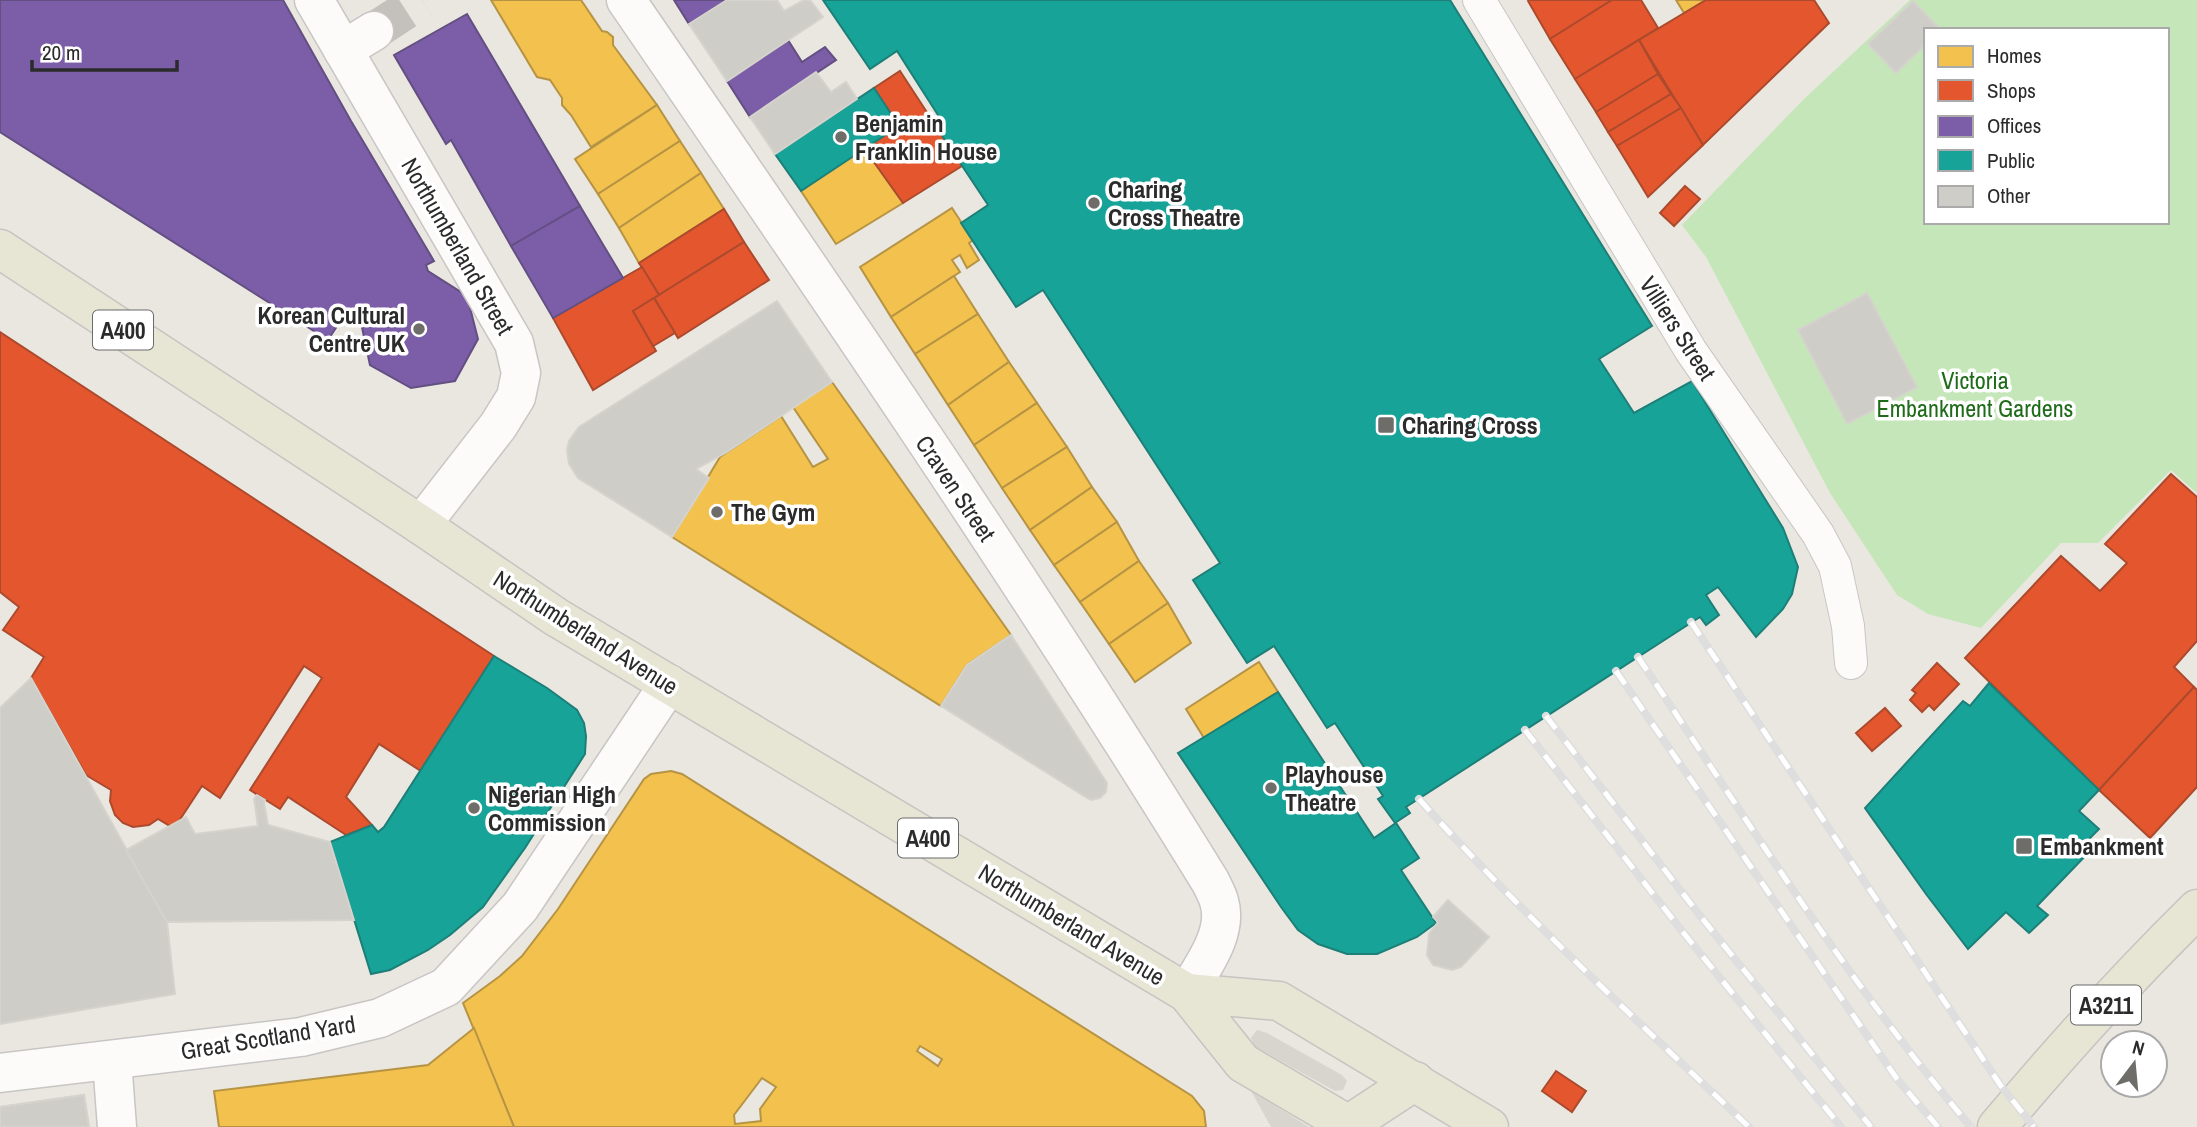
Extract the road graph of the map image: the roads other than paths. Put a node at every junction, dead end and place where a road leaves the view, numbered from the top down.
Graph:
1 (314, 0) edge
2 (626, 0) edge
3 (1479, 0) edge
4 (0, 249) edge
5 (421, 525) junction
6 (1852, 663) dead end
7 (669, 684) junction
8 (2197, 909) edge
9 (1187, 993) junction
10 (112, 1061) junction
11 (0, 1073) edge
12 (1415, 1081) junction
13 (1349, 1126) edge
14 (117, 1127) edge
15 (1489, 1127) edge
16 (1997, 1127) edge

1 - 5 street, Northumberland Street
2 - 9 street, Craven Street
3 - 6 street, Villiers Street
4 - 5 main road, Northumberland Avenue / A400
5 - 7 main road, Northumberland Avenue / A400
7 - 9 main road, Northumberland Avenue / A400
7 - 10 street, Great Scotland Yard
8 - 16 main road, A3211
9 - 12 main road, Northumberland Avenue / A400
9 - 13 main road, Northumberland Avenue / A400
10 - 11 street, Great Scotland Yard
10 - 14 street
12 - 13 main road
12 - 15 main road, Northumberland Avenue / A400

